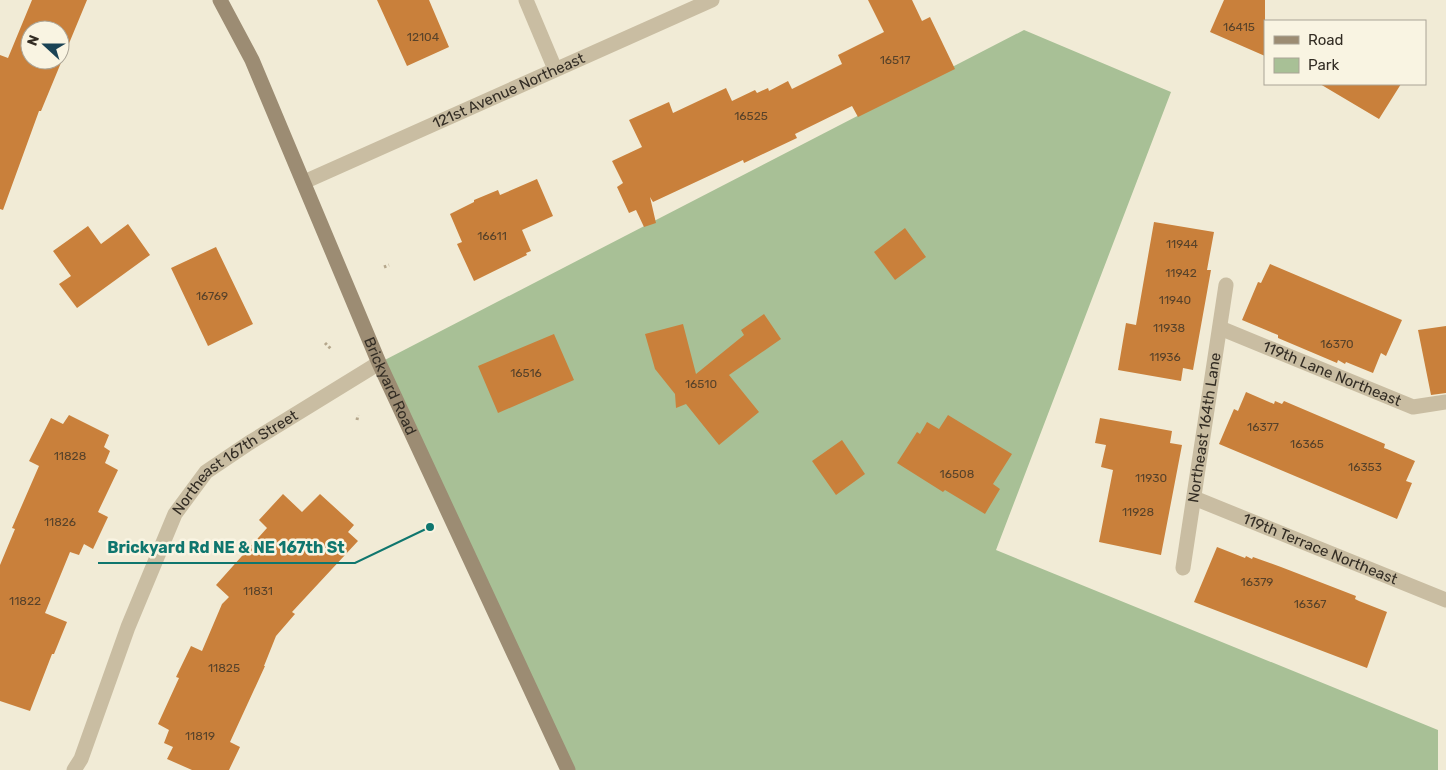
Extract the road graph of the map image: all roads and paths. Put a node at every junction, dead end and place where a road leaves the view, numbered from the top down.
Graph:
1 (220, 0) edge
2 (526, 0) edge
3 (712, 0) edge
4 (555, 70) junction
5 (304, 182) junction
6 (389, 265) dead end
7 (384, 267) dead end
8 (1226, 285) dead end
9 (1220, 328) junction
10 (325, 343) dead end
11 (330, 349) dead end
12 (379, 363) junction
13 (1446, 402) edge
14 (358, 414) dead end
15 (357, 420) dead end
16 (1194, 498) junction
17 (1183, 568) dead end
18 (1446, 600) edge
19 (74, 770) edge
20 (568, 770) edge

1 - 5 street, Brickyard Road
2 - 4 street
3 - 4 street, 121st Avenue Northeast
4 - 5 street, 121st Avenue Northeast
5 - 12 street, Brickyard Road
6 - 7 path
8 - 9 street, Northeast 164th Lane
9 - 13 street, 119th Lane Northeast
9 - 16 street, Northeast 164th Lane
10 - 11 path
12 - 19 street, Northeast 167th Street
12 - 20 street, Brickyard Road
14 - 15 path
16 - 17 street, Northeast 164th Lane
16 - 18 street, 119th Terrace Northeast

